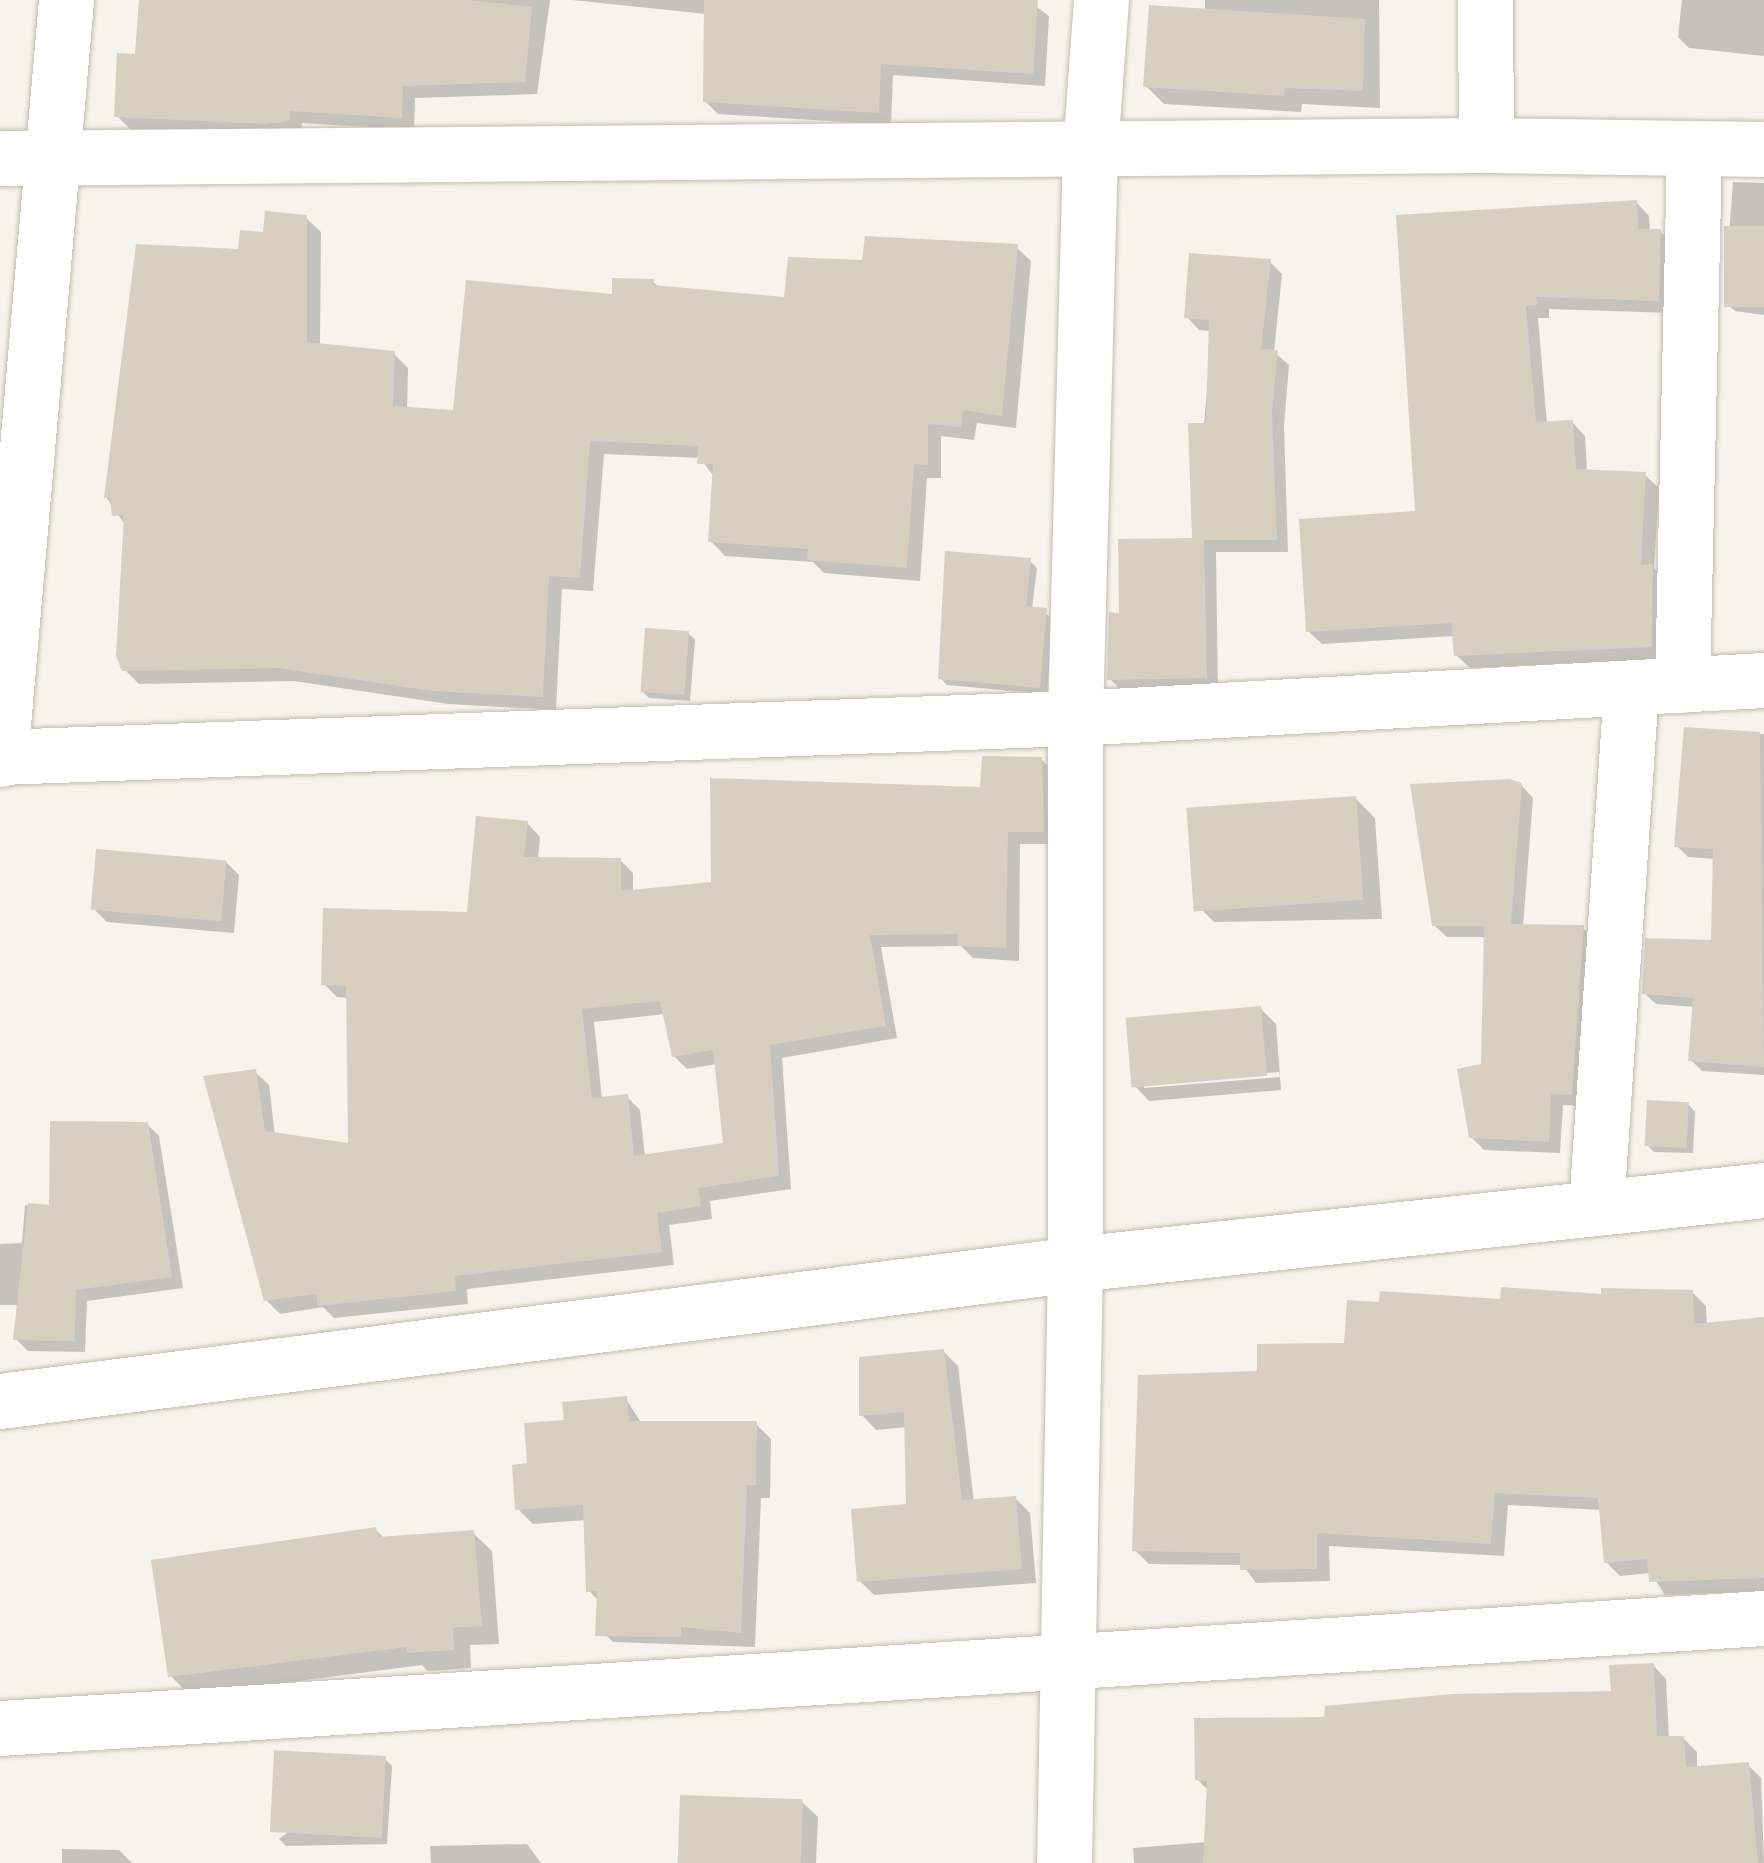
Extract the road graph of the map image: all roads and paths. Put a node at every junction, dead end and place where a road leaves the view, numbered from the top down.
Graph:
1 (66, 0) edge
2 (1101, 0) edge
3 (1485, 0) edge
4 (1486, 146) junction
5 (1090, 150) junction
6 (1764, 150) edge
7 (1694, 151) junction
8 (25, 157) edge
9 (11, 443) edge
10 (1764, 680) edge
11 (1656, 686) junction
12 (1076, 718) junction
13 (0, 757) edge
14 (1764, 1190) edge
15 (1596, 1208) junction
16 (1075, 1264) junction
17 (0, 1401) edge
18 (1764, 1618) edge
19 (1066, 1661) junction
20 (0, 1728) edge
21 (1064, 1863) edge

1 - 8 street
2 - 5 street
3 - 4 street
4 - 5 street
4 - 7 street
5 - 8 street
5 - 12 street
6 - 7 street
7 - 11 street
8 - 9 street
9 - 13 street
10 - 11 street
11 - 12 street
11 - 15 street
12 - 13 street
12 - 16 street
14 - 15 street
15 - 16 street
16 - 17 street
16 - 19 street
18 - 19 street
19 - 20 street
19 - 21 street

